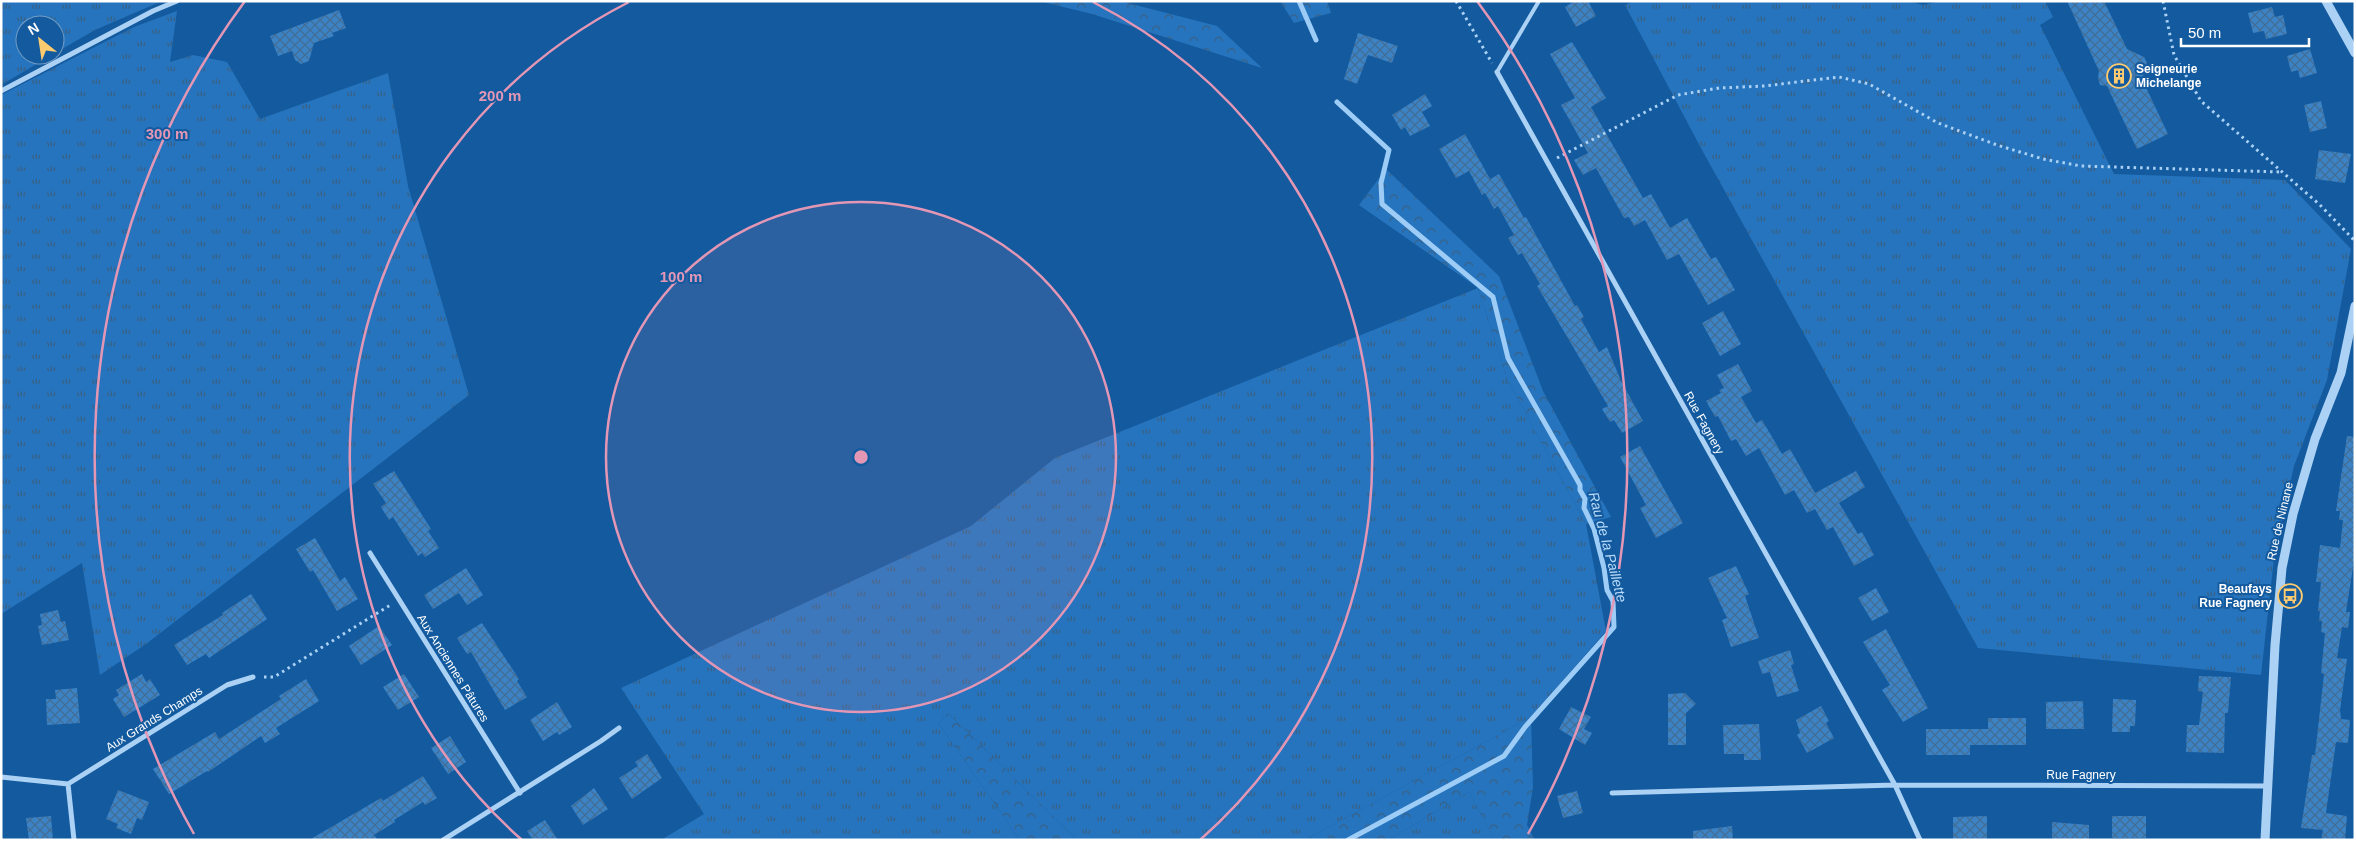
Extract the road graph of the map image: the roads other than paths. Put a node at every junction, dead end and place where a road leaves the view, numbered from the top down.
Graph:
1 (177, 1) edge
2 (1539, 1) edge
3 (2326, 1) edge
4 (2355, 53) edge
5 (1497, 72) joint
6 (1, 91) edge
7 (2355, 306) edge
8 (370, 553) dead end
9 (253, 677) road end
10 (618, 728) dead end
11 (1, 777) edge
12 (68, 784) junction
13 (1895, 785) junction
14 (2268, 786) junction
15 (520, 793) junction
16 (1612, 793) dead end
17 (74, 840) edge
18 (443, 840) edge
19 (1920, 840) edge
20 (2265, 840) edge

1 - 6 street
2 - 5 lane
3 - 4 street
5 - 13 street, Rue Fagnery
7 - 14 street, Rue de Ninane
8 - 15 street, Aux Anciennes Pâtures
9 - 12 street, Aux Grands Champs
10 - 15 street
11 - 12 street
12 - 17 street
13 - 14 street, Rue Fagnery
13 - 16 street, Rue Fagnery
13 - 19 street, Rue Fagnery
14 - 20 street, Rue de Ninane
15 - 18 street

